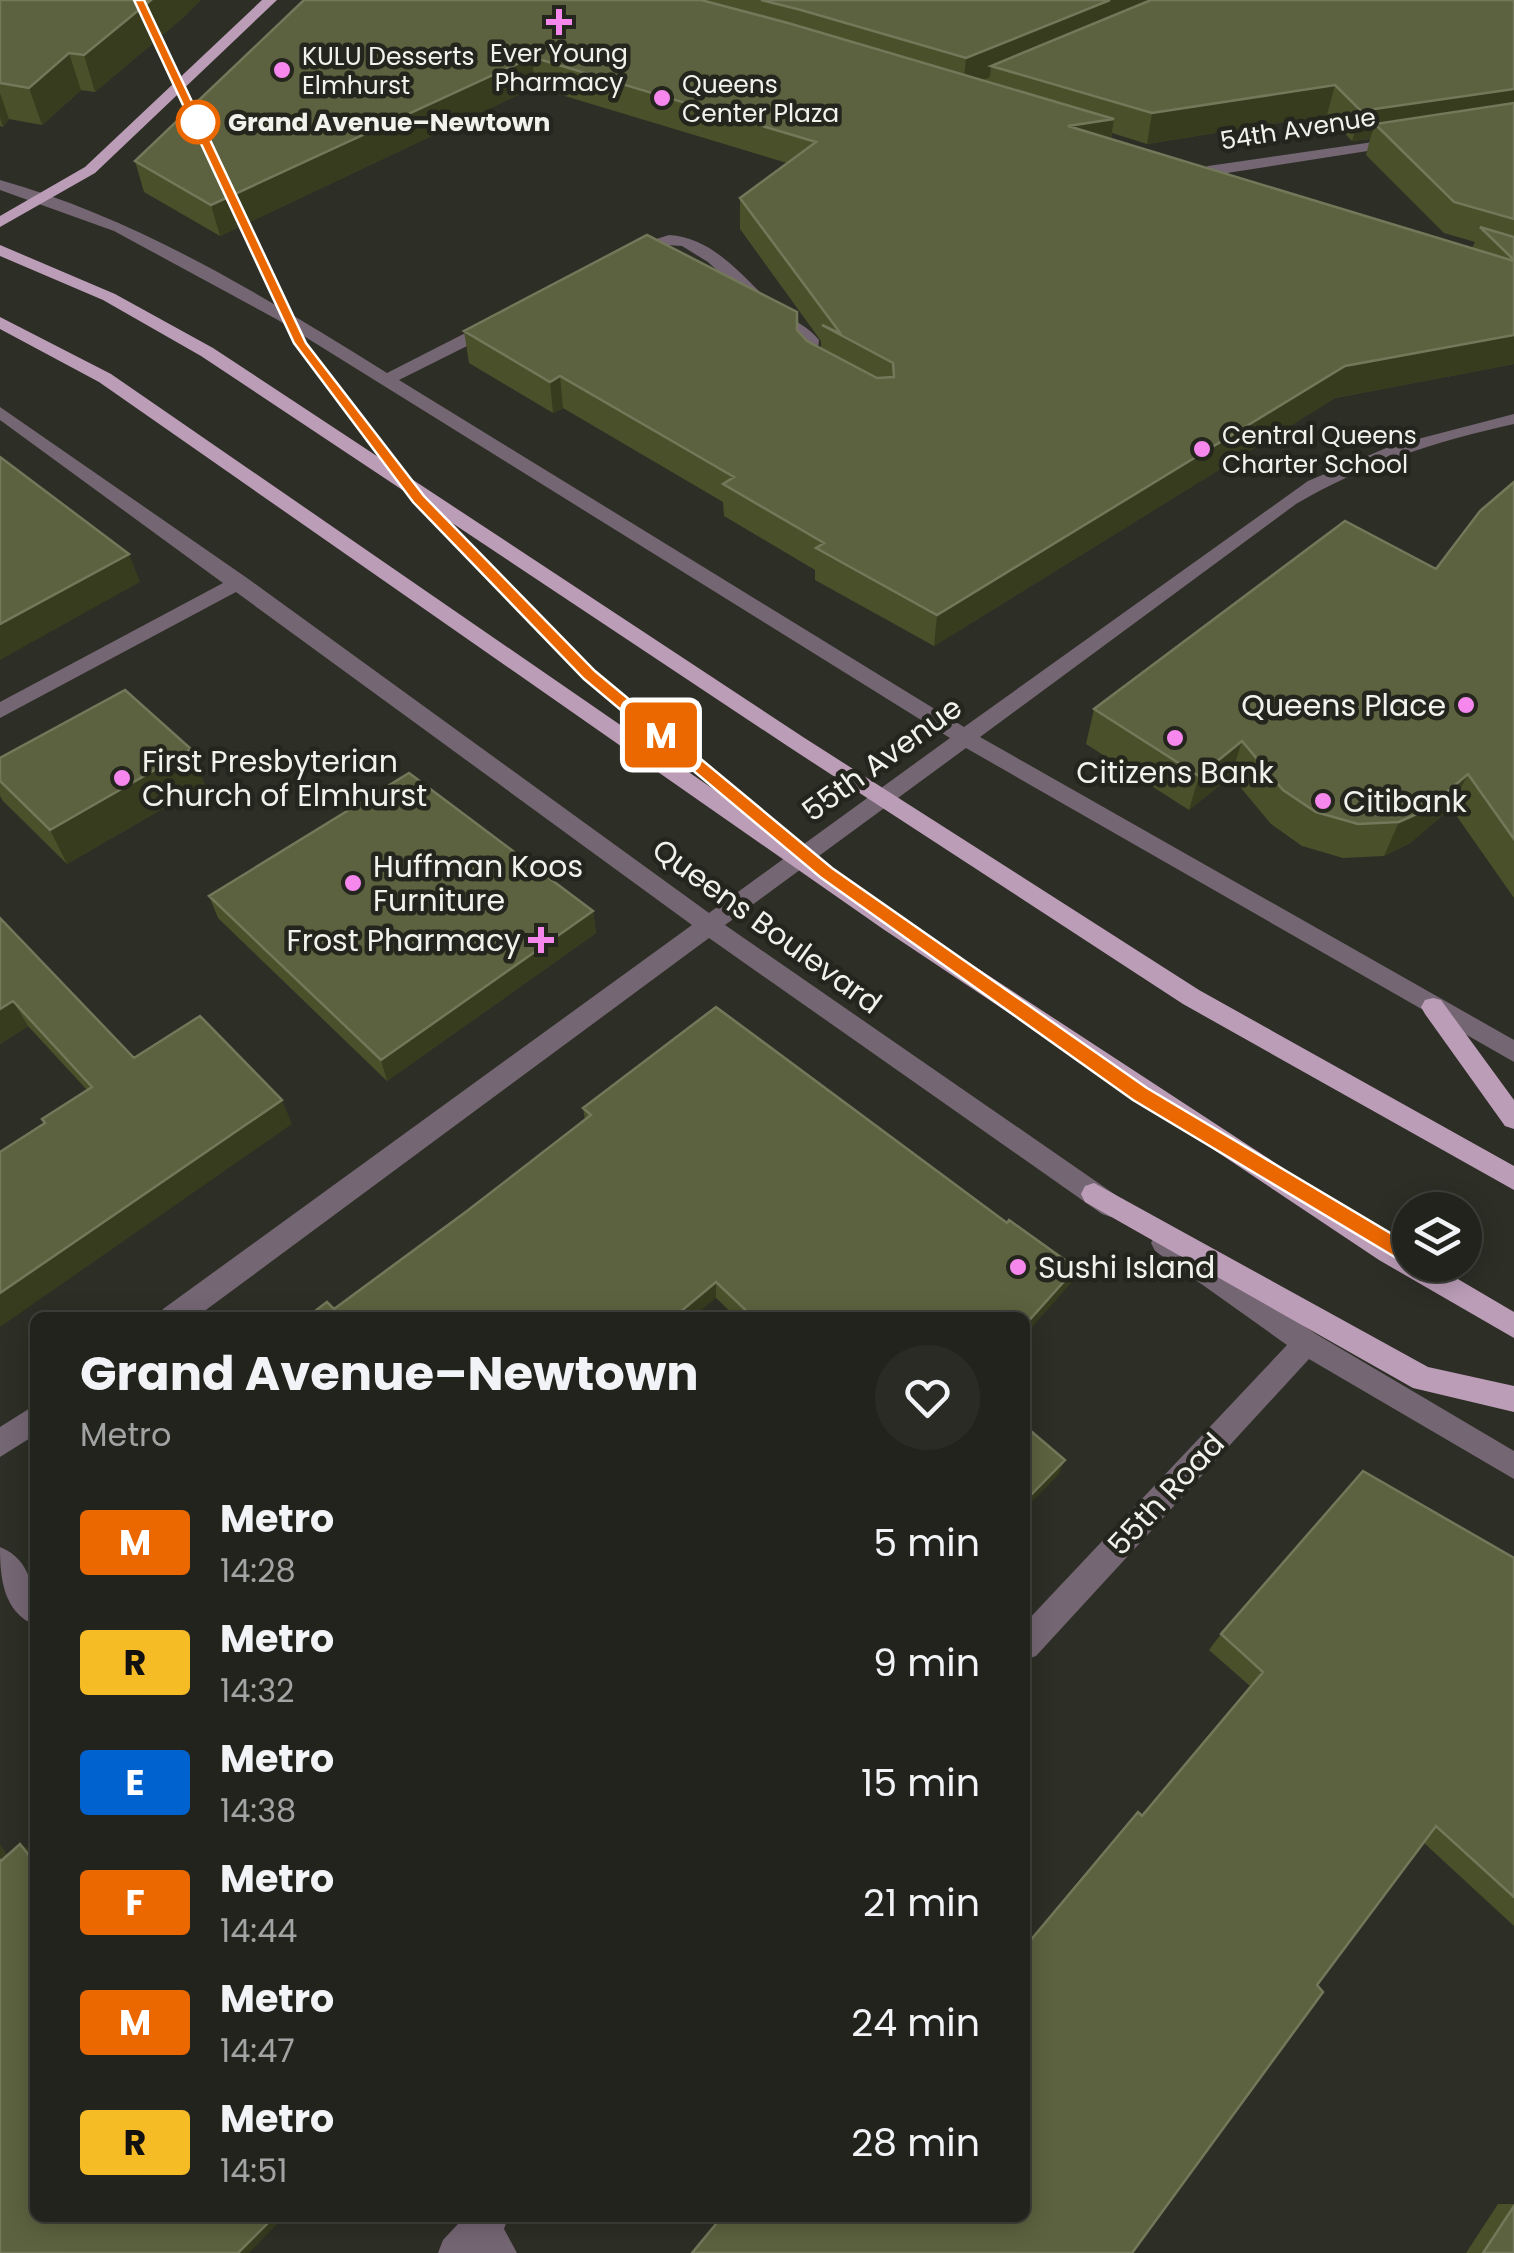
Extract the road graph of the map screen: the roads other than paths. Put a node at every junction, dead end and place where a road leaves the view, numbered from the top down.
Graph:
1 (270, 0) edge
2 (1416, 139) edge
3 (1189, 165) edge
4 (1208, 171) junction
5 (1246, 182) edge
6 (0, 185) edge
7 (42, 198) junction
8 (0, 222) edge
9 (0, 250) edge
10 (611, 267) edge
11 (508, 318) edge
12 (0, 322) edge
13 (831, 374) edge
14 (386, 380) junction
15 (0, 412) edge
16 (1514, 419) edge
17 (240, 582) junction
18 (0, 711) edge
19 (967, 739) junction
20 (883, 799) junction
21 (799, 860) junction
22 (708, 926) junction
23 (1433, 1007) junction
24 (1514, 1052) edge
25 (1514, 1119) edge
26 (1514, 1178) edge
27 (1094, 1194) junction
28 (181, 1312) edge
29 (1514, 1326) edge
30 (1306, 1343) junction
31 (1514, 1398) edge
32 (30, 1422) edge
33 (0, 1444) edge
34 (1514, 1466) edge
35 (0, 1562) edge
36 (30, 1603) edge
37 (1030, 1640) edge

1 - 7 main road
2 - 4 street, 54th Avenue
3 - 4 street
4 - 5 street
6 - 7 street
7 - 8 main road
7 - 14 street
9 - 20 main road
10 - 13 street
11 - 14 street
12 - 21 main road
14 - 19 street
15 - 17 street, Queens Boulevard
16 - 19 street, 55th Avenue
17 - 18 street
17 - 22 street, Queens Boulevard
19 - 20 street, 55th Avenue
19 - 23 street
20 - 21 street, 55th Avenue
20 - 26 main road
21 - 22 street, 55th Avenue
21 - 29 main road
22 - 27 street, Queens Boulevard
22 - 28 street, 55th Avenue
23 - 24 street
23 - 25 main road
27 - 30 street, Queens Boulevard
27 - 31 main road
30 - 34 street, Queens Boulevard
30 - 37 street, 55th Road
32 - 33 street
35 - 36 street

